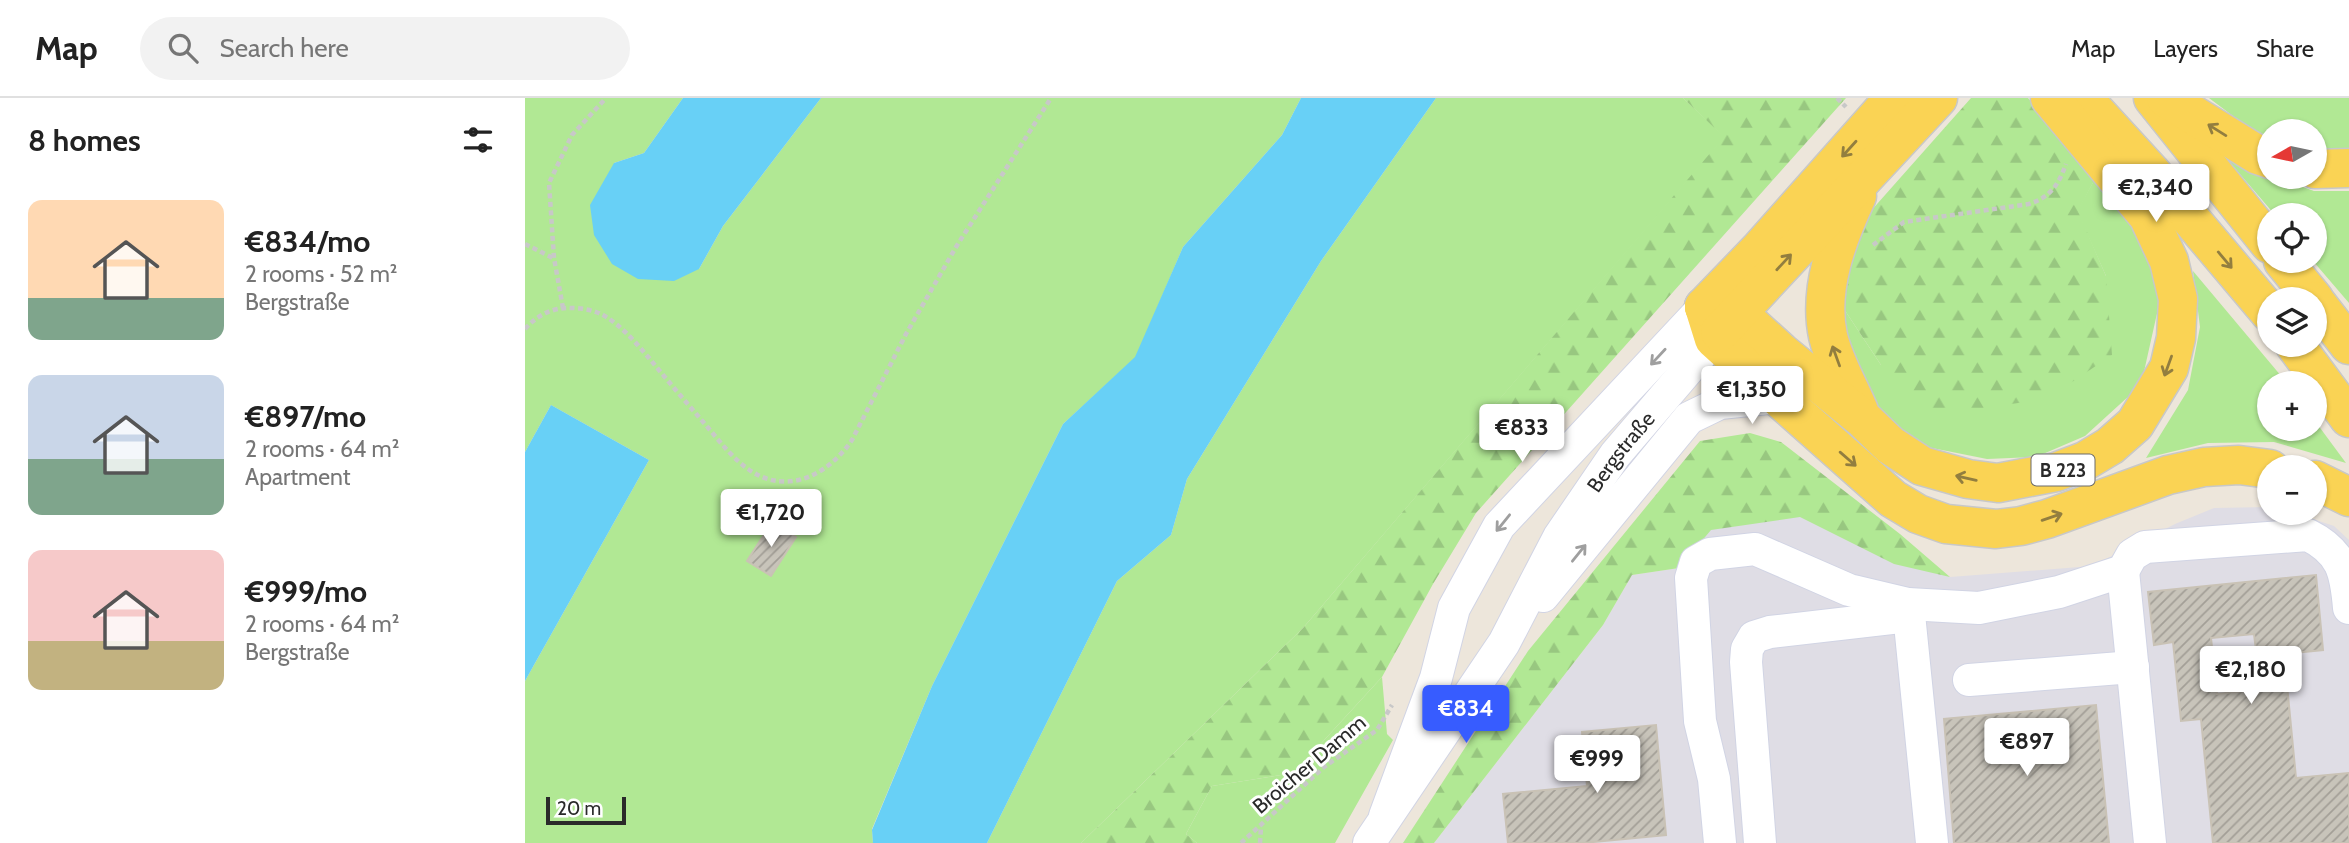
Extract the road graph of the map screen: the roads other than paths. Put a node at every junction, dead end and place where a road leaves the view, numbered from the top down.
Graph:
1 (1894, 98) edge
2 (1938, 98) edge
3 (2050, 98) edge
4 (2084, 98) edge
5 (2153, 98) edge
6 (2166, 98) edge
7 (2257, 154) edge
8 (1871, 169) junction
9 (2327, 169) edge
10 (2349, 169) edge
11 (2257, 228) edge
12 (2293, 273) edge
13 (2304, 287) edge
14 (2257, 298) edge
15 (2327, 317) edge
16 (1719, 319) junction
17 (2349, 345) edge
18 (2304, 357) edge
19 (1778, 397) junction
20 (2349, 418) edge
21 (1863, 419) junction
22 (2257, 467) edge
23 (2327, 486) edge
24 (2349, 497) edge
25 (2123, 571) junction
26 (2349, 608) edge
27 (1909, 610) junction
28 (1504, 643) junction
29 (2133, 667) junction
30 (1969, 680) dead end
31 (1385, 816) junction
32 (1369, 843) edge
33 (1720, 843) edge
34 (1761, 843) edge
35 (1932, 843) edge
36 (2150, 843) edge

1 -> 16 main road, Bergstraße
2 - 8 main road, Bergstraße / B 223
3 -> 21 main road, B 223
4 -> 14 main road
5 - 11 main road
7 -> 6 main road
16 -> 8 main road, Bergstraße / B 223
21 -> 8 main road, B 223
9 - 10 main road
12 - 13 main road
15 - 17 main road
16 - 19 main road
16 - 21 main road
16 - 28 street, Bergstraße
16 -> 31 street, Bergstraße
18 - 20 main road
19 -> 22 main road
28 -> 19 street
23 - 24 main road
25 - 26 street
25 - 27 street
25 - 29 street
27 - 33 street
27 - 34 street
27 - 35 street
28 - 31 street, Bergstraße
29 - 30 street
29 - 36 street
31 - 32 street, Bergstraße

